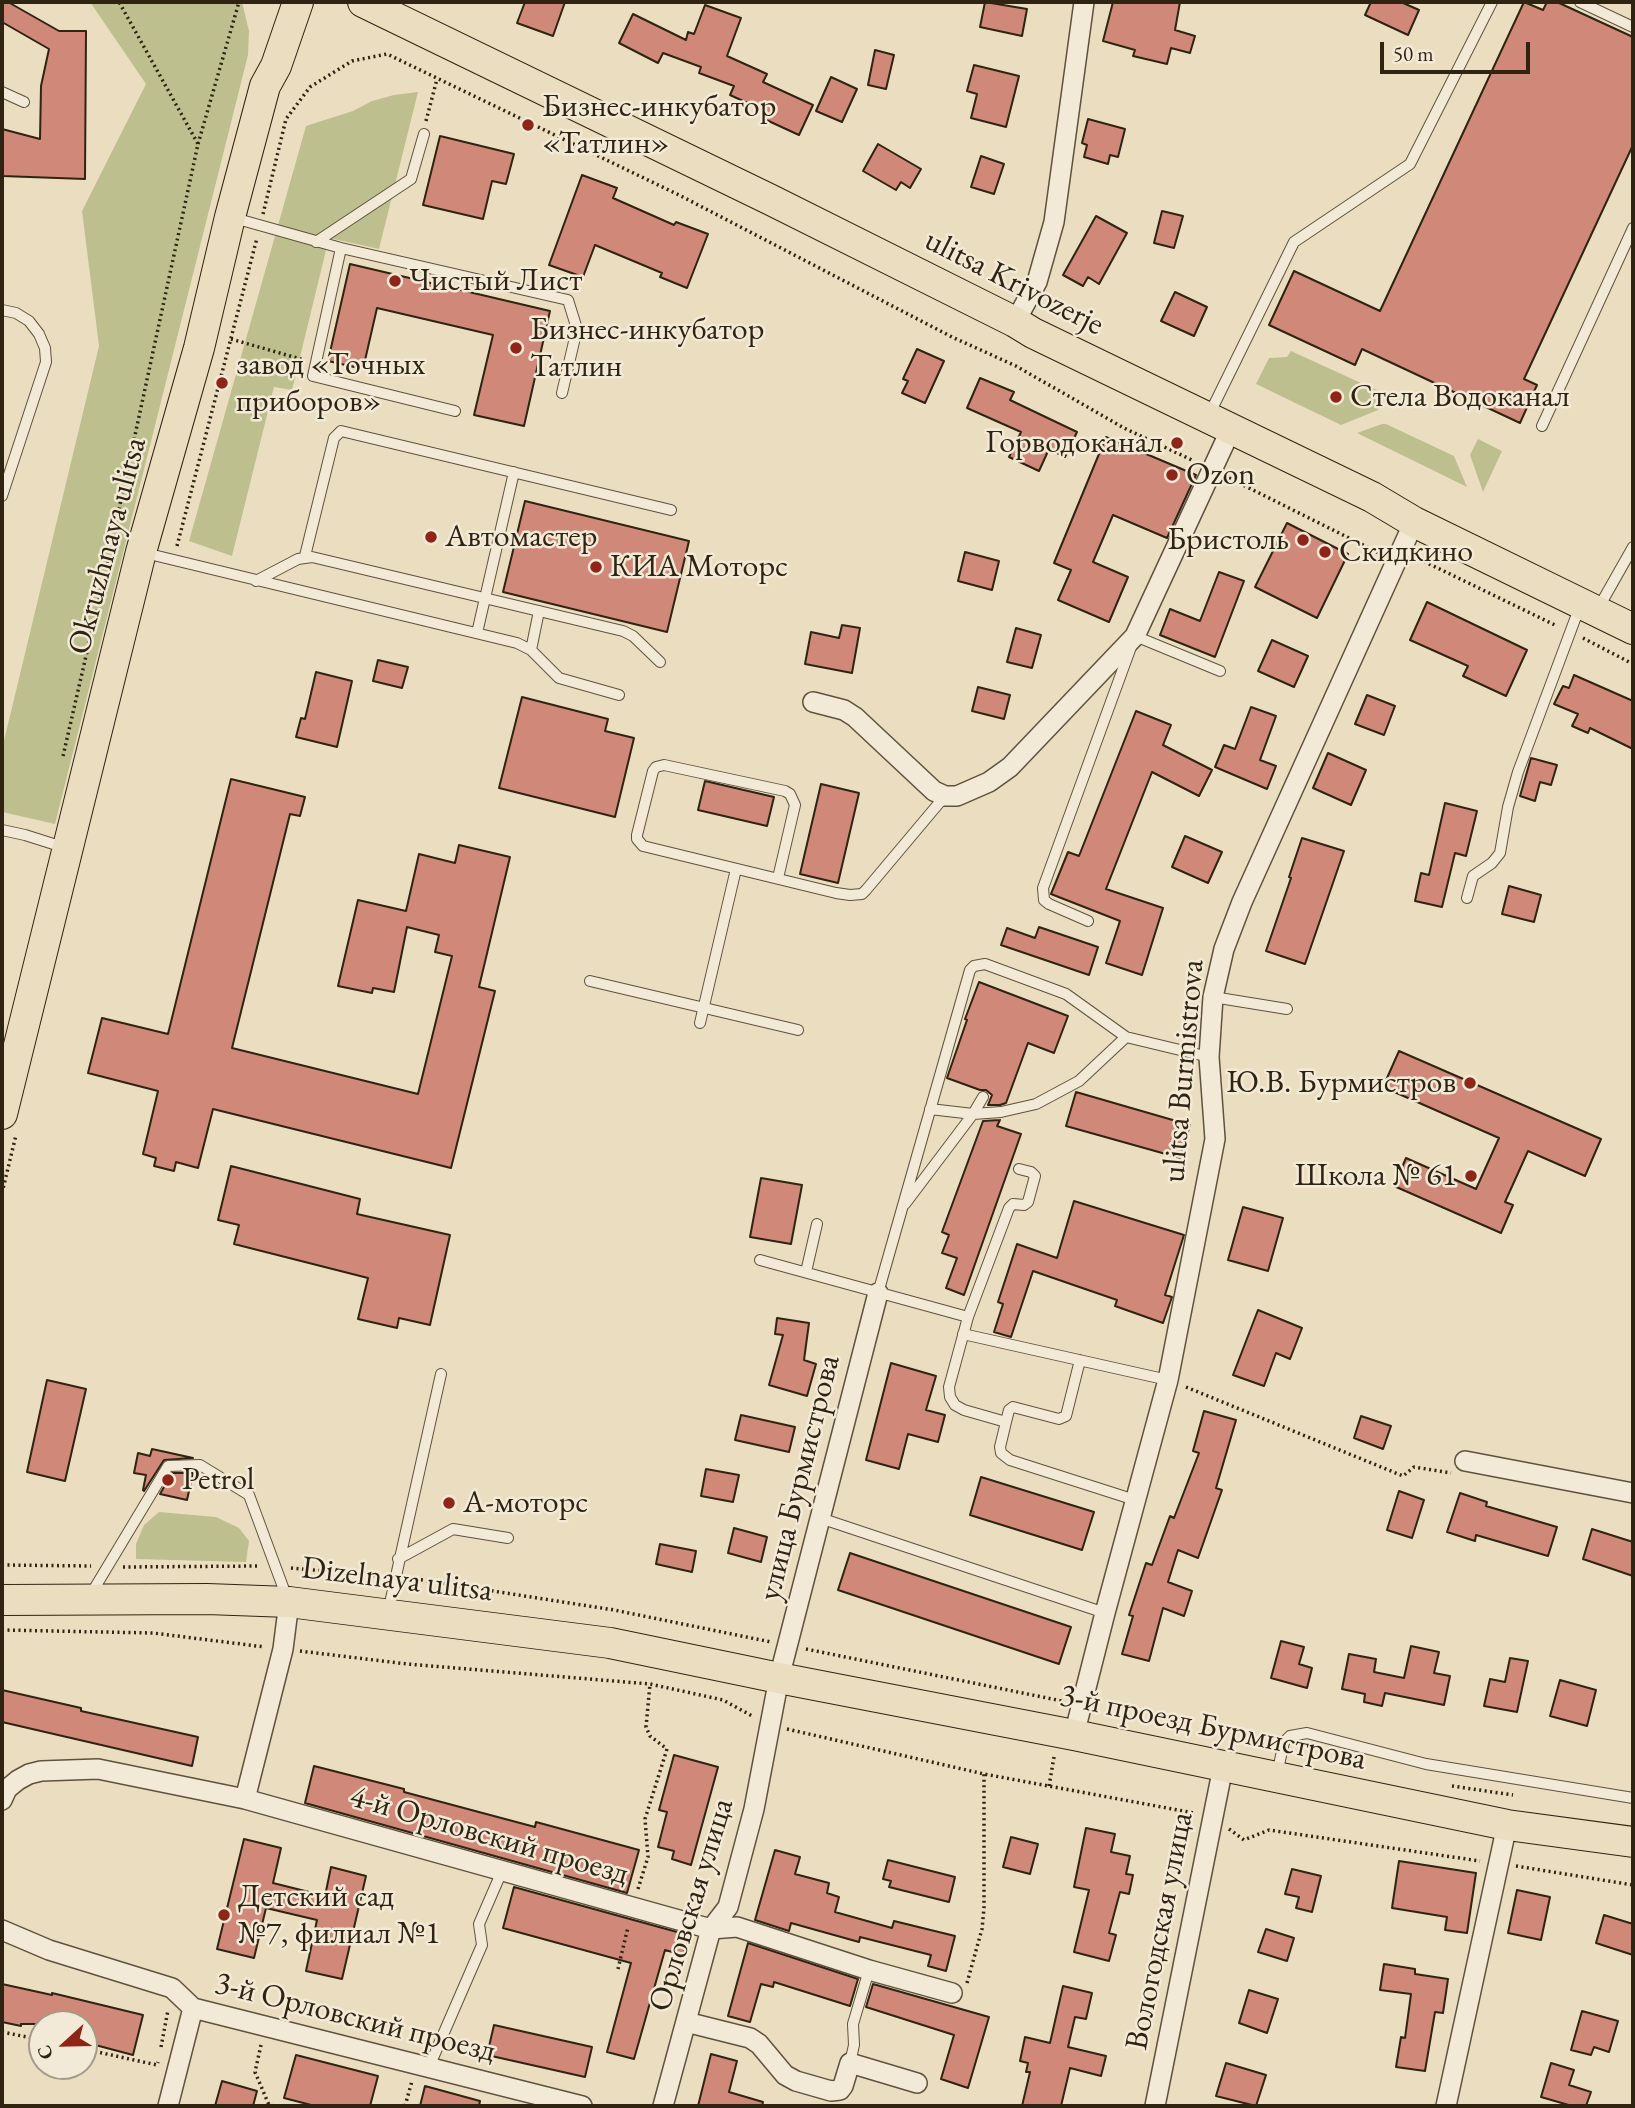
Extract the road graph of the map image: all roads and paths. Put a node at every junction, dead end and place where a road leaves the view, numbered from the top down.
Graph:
1 (119, 2) edge
2 (239, 2) edge
3 (298, 2) edge
4 (363, 2) edge
5 (1084, 2) edge
6 (1492, 2) edge
7 (1580, 2) edge
8 (1633, 27) edge
9 (437, 79) junction
10 (2, 92) edge
11 (24, 102) dead end
12 (424, 134) joint
13 (198, 144) junction
14 (230, 217) junction
15 (260, 227) junction
16 (1633, 228) edge
17 (317, 242) junction
18 (341, 248) junction
19 (2, 310) edge
20 (1015, 322) junction
21 (231, 339) junction
22 (316, 363) junction
23 (562, 393) dead end
24 (455, 411) dead end
25 (1219, 424) junction
26 (1542, 426) dead end
27 (1212, 469) junction
28 (513, 472) junction
29 (2, 495) edge
30 (671, 510) dead end
31 (1414, 522) junction
32 (1633, 547) edge
33 (1401, 551) junction
34 (141, 552) junction
35 (1379, 553) dead end
36 (305, 556) junction
37 (173, 559) junction
38 (256, 581) junction
39 (485, 598) junction
40 (1589, 607) junction
41 (539, 611) junction
42 (1633, 629) edge
43 (1571, 632) junction
44 (477, 633) junction
45 (1135, 636) junction
46 (531, 650) junction
47 (660, 662) dead end
48 (1633, 664) edge
49 (1220, 671) dead end
50 (619, 695) dead end
51 (813, 702) dead end
52 (61, 763) dead end
53 (945, 796) junction
54 (2, 830) edge
55 (66, 848) junction
56 (736, 869) junction
57 (778, 878) junction
58 (1466, 898) dead end
59 (1088, 922) dead end
60 (590, 981) dead end
61 (1213, 997) junction
62 (704, 1009) junction
63 (1287, 1009) dead end
64 (700, 1023) dead end
65 (798, 1030) dead end
66 (1126, 1037) junction
67 (1209, 1057) junction
68 (983, 1097) dead end
69 (930, 1109) junction
70 (2, 1114) edge
71 (973, 1114) junction
72 (1019, 1168) dead end
73 (901, 1209) junction
74 (817, 1224) dead end
75 (761, 1260) dead end
76 (806, 1272) junction
77 (878, 1293) junction
78 (968, 1317) junction
79 (962, 1334) junction
80 (1080, 1360) junction
81 (441, 1374) dead end
82 (1168, 1380) junction
83 (1006, 1422) junction
84 (1465, 1461) joint
85 (1633, 1493) edge
86 (1135, 1500) junction
87 (820, 1518) junction
88 (508, 1538) dead end
89 (398, 1559) junction
90 (89, 1598) junction
91 (2, 1600) edge
92 (289, 1602) junction
93 (387, 1613) junction
94 (1105, 1613) junction
95 (2, 1630) edge
96 (283, 1649) junction
97 (779, 1678) junction
98 (650, 1684) junction
99 (770, 1725) junction
100 (1074, 1735) junction
101 (1223, 1767) junction
102 (984, 1773) junction
103 (1277, 1778) junction
104 (1446, 1785) dead end
105 (5, 1794) edge
106 (1513, 1795) dead end
107 (1633, 1798) edge
108 (245, 1799) junction
109 (1213, 1817) junction
110 (1507, 1825) junction
111 (1633, 1842) edge
112 (1499, 1864) junction
113 (502, 1871) junction
114 (1633, 1885) edge
115 (632, 1907) junction
116 (711, 1929) junction
117 (2, 1930) edge
118 (618, 1969) dead end
119 (869, 1970) junction
120 (172, 1988) junction
121 (952, 1993) joint
122 (193, 2008) junction
123 (686, 2022) junction
124 (265, 2026) junction
125 (2, 2032) edge
126 (28, 2037) edge
127 (98, 2052) edge
128 (850, 2063) junction
129 (422, 2066) junction
130 (917, 2083) dead end
131 (168, 2106) edge
132 (274, 2106) edge
133 (405, 2106) edge
134 (582, 2106) edge
135 (663, 2106) edge
136 (1156, 2106) edge
137 (1446, 2106) edge

1 - 13 path
2 - 13 path
3 - 14 main road, Okruzhnaya ulitsa
4 - 20 main road, ulitsa Krivozerje
5 - 20 street
6 - 25 lane
7 - 8 lane
9 - 12 path
9 - 15 path
9 - 27 path
10 - 11 lane
12 - 17 lane
13 - 52 path
14 - 15 lane
14 - 34 main road, Okruzhnaya ulitsa
15 - 17 lane
15 - 21 path
16 - 26 lane
17 - 18 lane
18 - 22 lane
18 - 23 lane
19 - 29 lane
20 - 25 main road, ulitsa Krivozerje
21 - 22 path
21 - 37 path
22 - 24 lane
25 - 27 street
25 - 31 main road, ulitsa Krivozerje
27 - 35 path
27 - 45 street
28 - 30 lane
28 - 36 lane
28 - 39 lane
31 - 33 street, ulitsa Burmistrova
31 - 40 main road, ulitsa Krivozerje
32 - 40 lane
33 - 43 path
33 - 61 street, ulitsa Burmistrova
34 - 37 lane
34 - 55 main road, Okruzhnaya ulitsa
36 - 38 lane
36 - 39 lane
37 - 38 lane
38 - 44 lane
39 - 41 lane
39 - 44 lane
40 - 42 main road, ulitsa Krivozerje
40 - 43 lane
41 - 46 lane
41 - 47 lane
43 - 48 path
43 - 58 lane
44 - 46 lane
45 - 49 lane
45 - 53 street
45 - 59 lane
46 - 50 lane
51 - 53 street
53 - 57 lane
54 - 55 lane
55 - 70 main road, Okruzhnaya ulitsa
56 - 57 lane
56 - 57 lane
56 - 62 lane
60 - 62 lane
61 - 63 lane
61 - 67 street, ulitsa Burmistrova
62 - 64 lane
62 - 65 lane
66 - 67 lane
66 - 69 lane
66 - 71 lane
67 - 82 street, ulitsa Burmistrova
68 - 71 lane
69 - 71 lane
69 - 73 lane
71 - 73 lane
72 - 78 lane
73 - 77 lane
74 - 76 lane
75 - 76 lane
76 - 77 lane
77 - 78 lane
77 - 87 street, улица Бурмистрова
78 - 79 lane
79 - 80 lane
79 - 83 lane
80 - 82 lane
80 - 83 lane
81 - 89 lane
82 - 84 path
82 - 86 street, ulitsa Burmistrova
83 - 86 lane
84 - 85 street
86 - 94 street, ulitsa Burmistrova
87 - 94 lane
87 - 97 street, улица Бурмистрова
88 - 89 lane
89 - 93 lane
90 - 91 main road, Dizelnaya ulitsa
90 - 92 main road, Dizelnaya ulitsa
90 - 92 lane
92 - 93 main road, Dizelnaya ulitsa
92 - 96 street
93 - 97 main road, Dizelnaya ulitsa
94 - 100 street, ulitsa Burmistrova
95 - 96 path
96 - 98 path
96 - 108 street
97 - 99 street, Орловская улица
97 - 100 main road, 3-й проезд Бурмистрова
98 - 99 path
98 - 115 path
99 - 102 path
99 - 116 street, Орловская улица
100 - 101 main road, 3-й проезд Бурмистрова
101 - 103 main road, 3-й проезд Бурмистрова
101 - 109 street, Вологодская улица
102 - 109 path
102 - 121 path
103 - 107 lane
103 - 110 main road, 3-й проезд Бурмистрова
104 - 106 path
105 - 108 street, 4-й Орловский проезд
108 - 113 street, 4-й Орловский проезд
109 - 112 path
109 - 136 street, Вологодская улица
110 - 111 main road, 3-й проезд Бурмистрова
110 - 112 street
112 - 114 path
112 - 137 street
113 - 115 street, 4-й Орловский проезд
113 - 129 lane
115 - 116 street, 4-й Орловский проезд
115 - 118 path
116 - 119 street, 4-й Орловский проезд
116 - 123 street, Орловская улица
117 - 120 street, 3-й Орловский проезд
119 - 121 street, 4-й Орловский проезд
119 - 128 lane
120 - 122 street, 3-й Орловский проезд
120 - 127 path
122 - 124 street, 3-й Орловский проезд
122 - 131 street
123 - 128 street
123 - 135 street, Орловская улица
124 - 129 street, 3-й Орловский проезд
124 - 132 path
125 - 126 path
128 - 130 street
129 - 133 path
129 - 134 street, 3-й Орловский проезд

